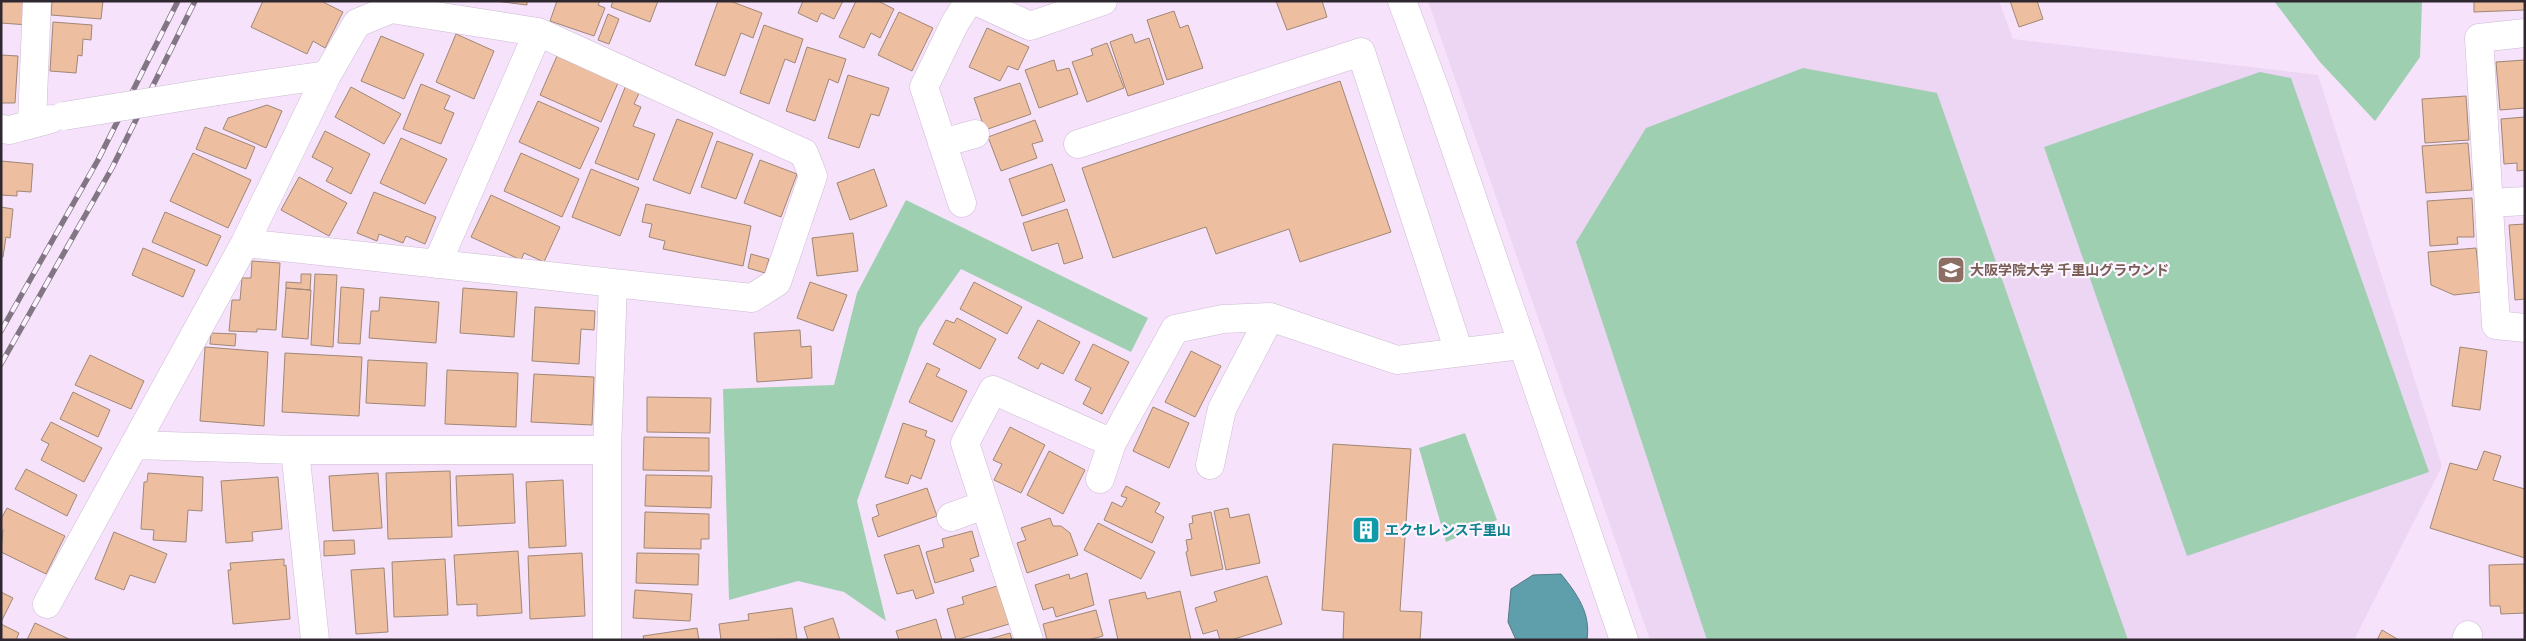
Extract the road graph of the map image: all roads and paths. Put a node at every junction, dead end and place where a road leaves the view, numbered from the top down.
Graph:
1 (37, 1) edge
2 (969, 1) edge
3 (976, 1) edge
4 (1104, 1) edge
5 (1402, 1) edge
6 (538, 32) junction
7 (2525, 34) edge
8 (327, 75) junction
9 (32, 122) junction
10 (1, 129) edge
11 (975, 134) dead end
12 (942, 143) junction
13 (1078, 144) dead end
14 (2525, 201) edge
15 (962, 203) dead end
16 (2490, 203) junction
17 (245, 243) junction
18 (436, 264) junction
19 (613, 283) junction
20 (1270, 317) junction
21 (2525, 328) edge
22 (1521, 345) junction
23 (1459, 352) junction
24 (1112, 443) junction
25 (134, 445) junction
26 (295, 450) junction
27 (607, 450) junction
28 (1210, 464) dead end
29 (1100, 479) dead end
30 (984, 505) junction
31 (950, 517) dead end
32 (47, 604) dead end
33 (315, 640) edge
34 (608, 640) edge
35 (1030, 640) edge
36 (1624, 640) edge

1 - 9 street
2 - 12 street
3 - 4 street
5 - 22 street
6 - 8 street
6 - 18 street
6 - 19 street
7 - 16 street
8 - 9 street, bridge
8 - 17 street
9 - 10 street
11 - 12 street
12 - 15 street
13 - 23 street
14 - 16 street
16 - 21 street
17 - 18 street
17 - 25 street
18 - 19 street
19 - 27 street
20 - 23 street
20 - 24 street
20 - 28 street
22 - 23 street
22 - 36 street
24 - 29 street
24 - 30 street
25 - 26 street
25 - 32 street
26 - 27 street
26 - 33 street
27 - 34 street
30 - 31 street
30 - 35 street

